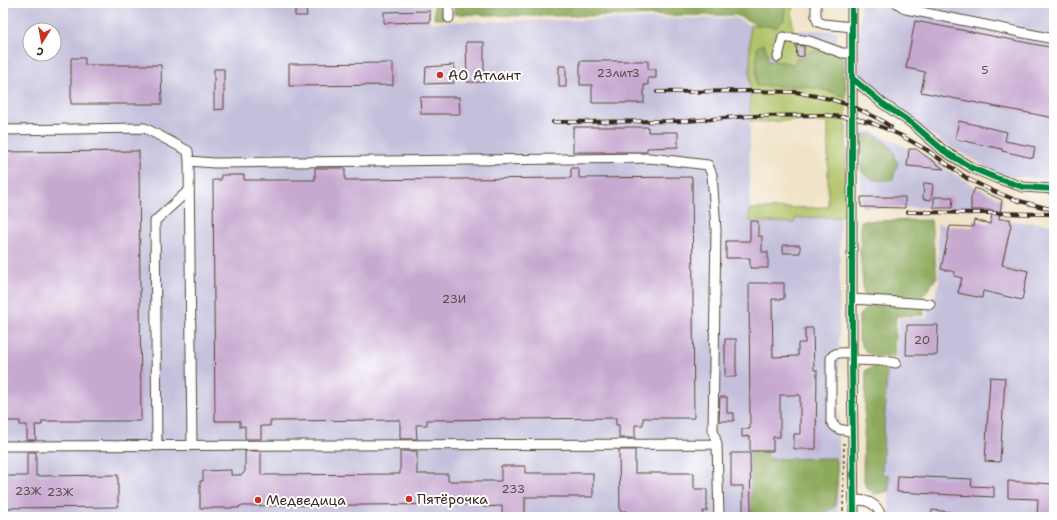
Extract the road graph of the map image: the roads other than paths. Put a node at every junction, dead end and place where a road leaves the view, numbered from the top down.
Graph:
1 (449, 3) edge
2 (816, 3) edge
3 (852, 3) edge
4 (896, 3) edge
5 (449, 18) dead end
6 (852, 27) junction
7 (1054, 39) edge
8 (852, 53) junction
9 (778, 57) dead end
10 (852, 78) junction
11 (3, 130) edge
12 (189, 161) junction
13 (1054, 189) edge
14 (189, 190) junction
15 (852, 299) junction
16 (930, 304) dead end
17 (852, 357) junction
18 (896, 363) dead end
19 (848, 430) junction
20 (717, 444) junction
21 (192, 445) junction
22 (3, 446) edge
23 (157, 446) junction
24 (854, 501) junction
25 (719, 517) edge
26 (854, 517) edge
27 (881, 517) edge

1 - 5 street
2 - 6 street
3 - 6 street
4 - 7 street
6 - 8 street
8 - 9 street
8 - 10 street
10 - 13 street
10 - 15 street
11 - 12 street
12 - 14 street
12 - 20 street
14 - 21 street
14 - 23 street
15 - 16 street
15 - 17 street
17 - 18 street
17 - 19 street
17 - 19 street
19 - 24 street
20 - 21 street
20 - 25 street
21 - 23 street
22 - 23 street
24 - 26 street
24 - 27 street

